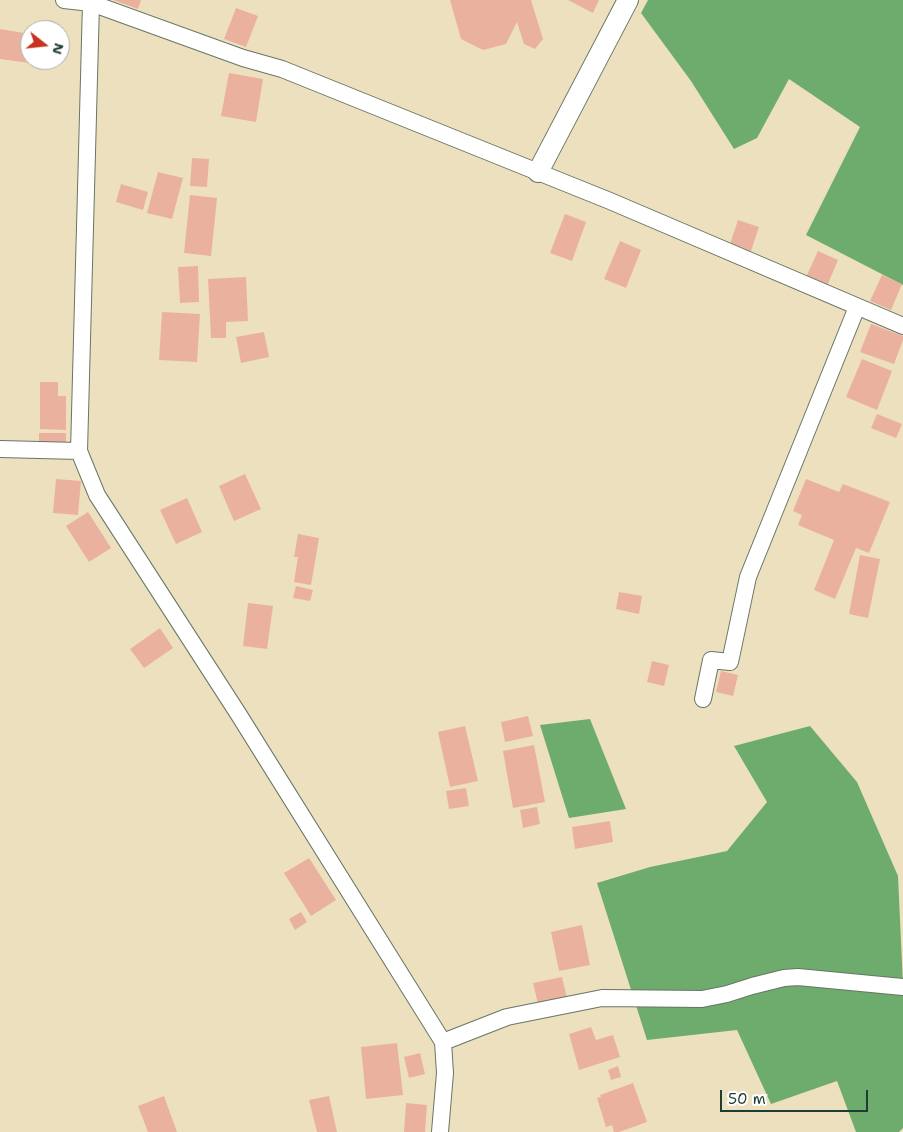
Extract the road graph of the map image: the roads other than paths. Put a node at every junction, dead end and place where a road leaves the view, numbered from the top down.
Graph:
1 (64, 0) edge
2 (628, 0) edge
3 (92, 1) edge
4 (538, 172) junction
5 (857, 307) junction
6 (903, 326) edge
7 (0, 450) edge
8 (79, 451) junction
9 (703, 699) dead end
10 (903, 987) edge
11 (443, 1042) junction
12 (440, 1132) edge

1 - 3 street
2 - 4 street
3 - 4 street
3 - 8 street
4 - 5 street
5 - 6 street
5 - 9 street
7 - 8 street
8 - 11 street
10 - 11 street
11 - 12 street

